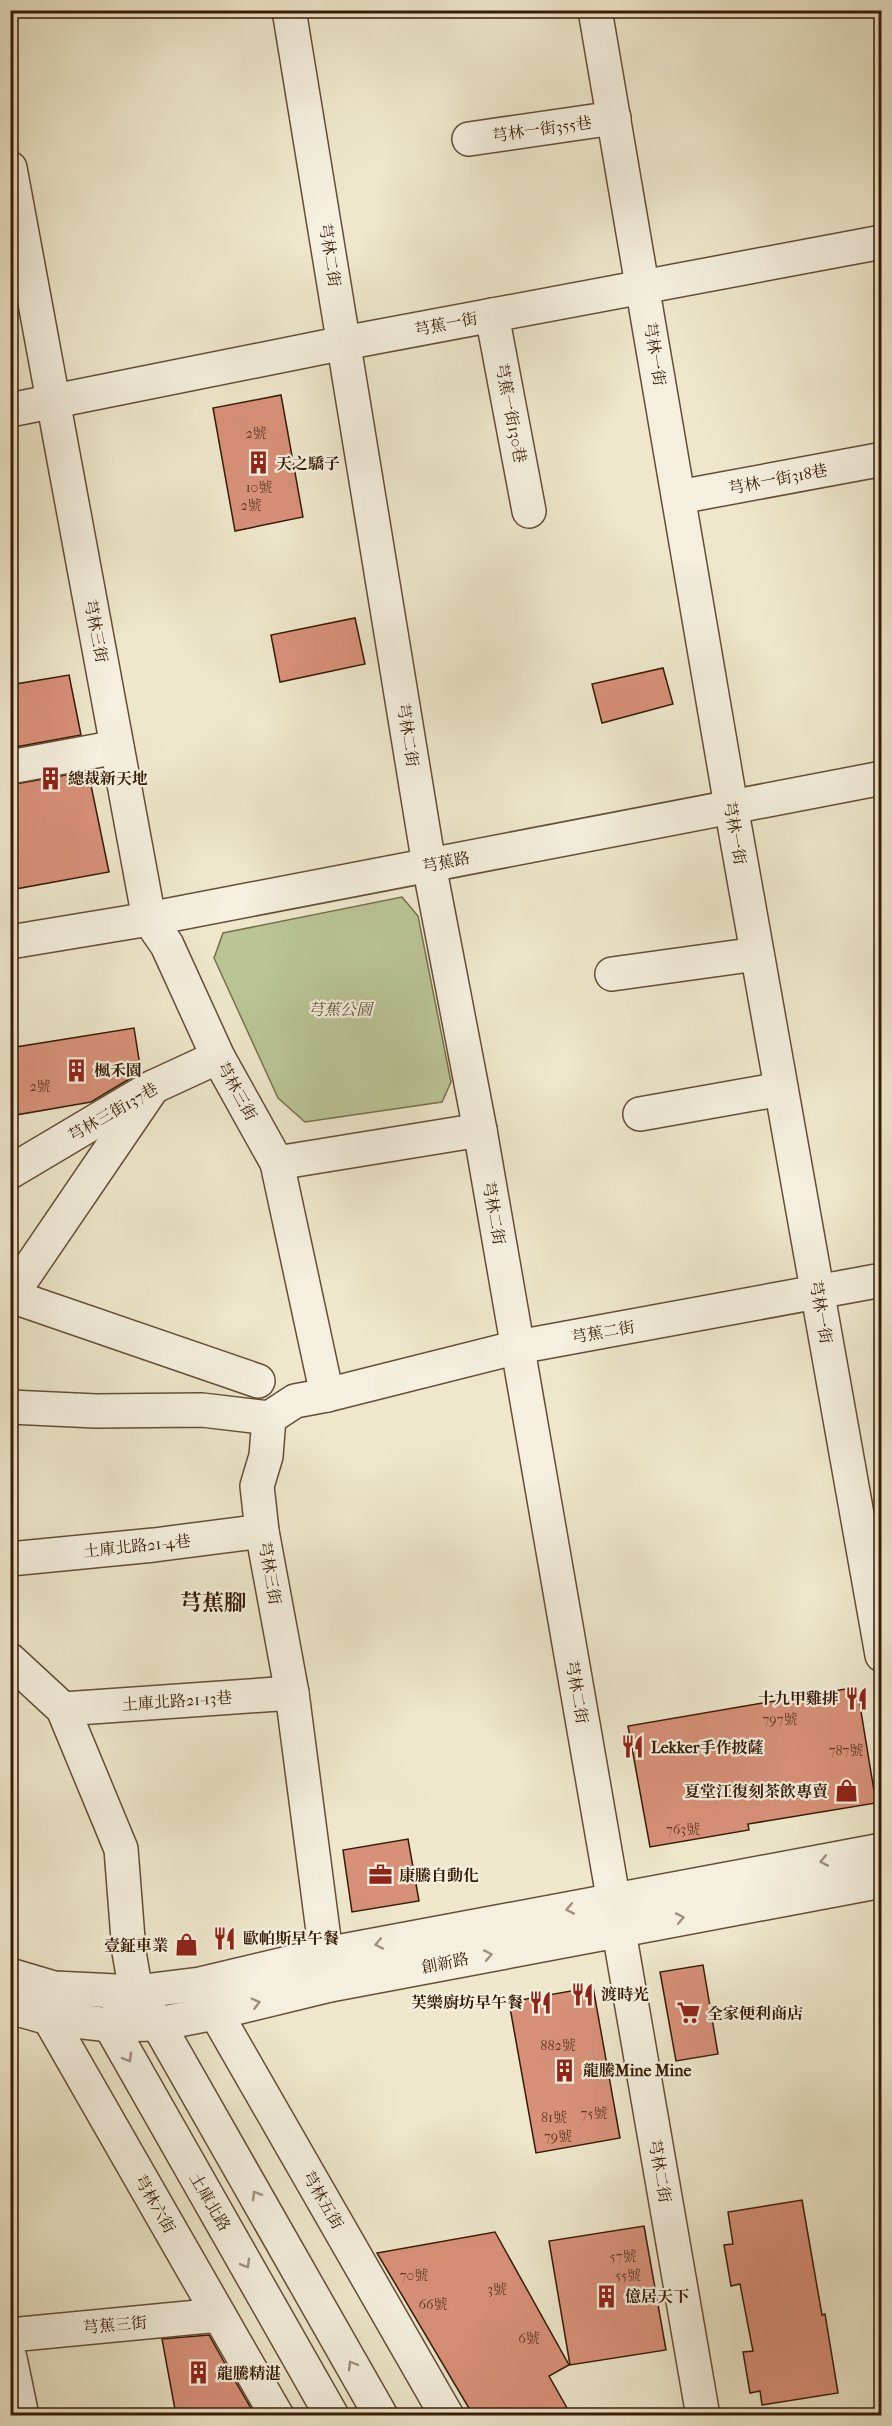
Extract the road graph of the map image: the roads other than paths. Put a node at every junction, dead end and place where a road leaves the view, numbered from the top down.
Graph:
1 (289, 10) edge
2 (596, 10) edge
3 (614, 118) junction
4 (469, 139) dead end
5 (10, 168) edge
6 (882, 242) edge
7 (644, 286) junction
8 (492, 315) junction
9 (344, 343) junction
10 (54, 402) junction
11 (10, 410) edge
12 (878, 460) dead end
13 (679, 497) junction
14 (529, 511) dead end
15 (117, 747) junction
16 (10, 766) edge
17 (882, 778) edge
18 (731, 806) junction
19 (429, 865) junction
20 (149, 919) junction
21 (10, 942) edge
22 (757, 954) junction
23 (612, 974) dead end
24 (218, 1057) junction
25 (153, 1087) junction
26 (781, 1089) junction
27 (640, 1114) dead end
28 (480, 1130) junction
29 (277, 1163) junction
30 (10, 1172) edge
31 (882, 1281) edge
32 (818, 1293) junction
33 (11, 1296) edge
34 (518, 1347) junction
35 (258, 1382) dead end
36 (327, 1395) junction
37 (10, 1407) edge
38 (269, 1418) junction
39 (262, 1531) junction
40 (10, 1559) edge
41 (882, 1655) edge
42 (10, 1660) edge
43 (292, 1693) junction
44 (63, 1708) junction
45 (882, 1850) edge
46 (882, 1881) edge
47 (615, 1915) junction
48 (328, 1970) junction
49 (10, 1976) edge
50 (200, 1984) junction
51 (136, 1992) junction
52 (52, 2003) junction
53 (10, 2007) edge
54 (215, 2013) junction
55 (158, 2024) junction
56 (110, 2025) junction
57 (219, 2315) junction
58 (10, 2335) edge
59 (10, 2358) edge
60 (22, 2415) edge
61 (277, 2415) edge
62 (332, 2415) edge
63 (381, 2415) edge
64 (447, 2415) edge
65 (703, 2415) edge

1 - 9 street, 芎林二街
2 - 3 street, 芎林一街
3 - 4 street, 芎林一街355巷
3 - 7 street, 芎林一街
5 - 10 street, 芎林三街
6 - 7 street, 芎蕉一街
7 - 8 street, 芎蕉一街
7 - 13 street, 芎林一街
8 - 9 street, 芎蕉一街
8 - 14 street, 芎蕉一街130巷
9 - 10 street, 芎蕉一街
9 - 19 street, 芎林二街
10 - 11 street, 芎蕉一街
10 - 15 street, 芎林三街
12 - 13 street, 芎林一街318巷
13 - 18 street, 芎林一街
15 - 16 street
15 - 20 street, 芎林三街
17 - 18 street, 芎蕉路
18 - 19 street, 芎蕉路
18 - 22 street, 芎林一街
19 - 20 street, 芎蕉路
19 - 28 street, 芎林二街
20 - 21 street, 芎蕉路
20 - 24 street, 芎林三街
22 - 23 street
22 - 26 street, 芎林一街
24 - 25 street, 芎林三街137巷
24 - 29 street, 芎林三街
25 - 30 street, 芎林三街137巷
25 - 33 street
26 - 27 street
26 - 32 street, 芎林一街
28 - 29 street
28 - 34 street, 芎林二街
29 - 36 street, 芎林三街
31 - 32 street, 芎蕉二街
32 - 34 street, 芎蕉二街
32 - 41 street, 芎林一街
33 - 35 street
34 - 36 street, 芎蕉二街
34 - 47 street, 芎林二街
36 - 38 street
37 - 38 street
38 - 39 street, 芎林三街
39 - 40 street, 土庫北路21-4巷
39 - 43 street, 芎林三街
42 - 44 street
43 - 44 street, 土庫北路21-13巷
43 - 48 street, 芎林三街
44 - 51 street
45 -> 47 street, 創新路
47 -> 46 street, 創新路
47 - 48 street, 創新路
47 - 65 street, 芎林二街
48 - 50 street, 創新路
54 -> 48 street, 創新路
49 - 52 street, 創新路
50 - 51 street, 創新路
50 - 54 street, 芎林五街
51 - 52 street, 創新路
51 - 55 street
51 - 56 street
52 - 53 street, 創新路
52 - 56 street, 創新路
52 - 57 street, 芎林六街
54 - 55 street, 創新路
54 - 64 street, 芎林五街
55 - 56 street, 創新路
63 -> 55 street
56 -> 62 street, 土庫北路
57 - 58 street, 芎蕉三街
57 - 61 street, 芎林六街
59 - 60 street

